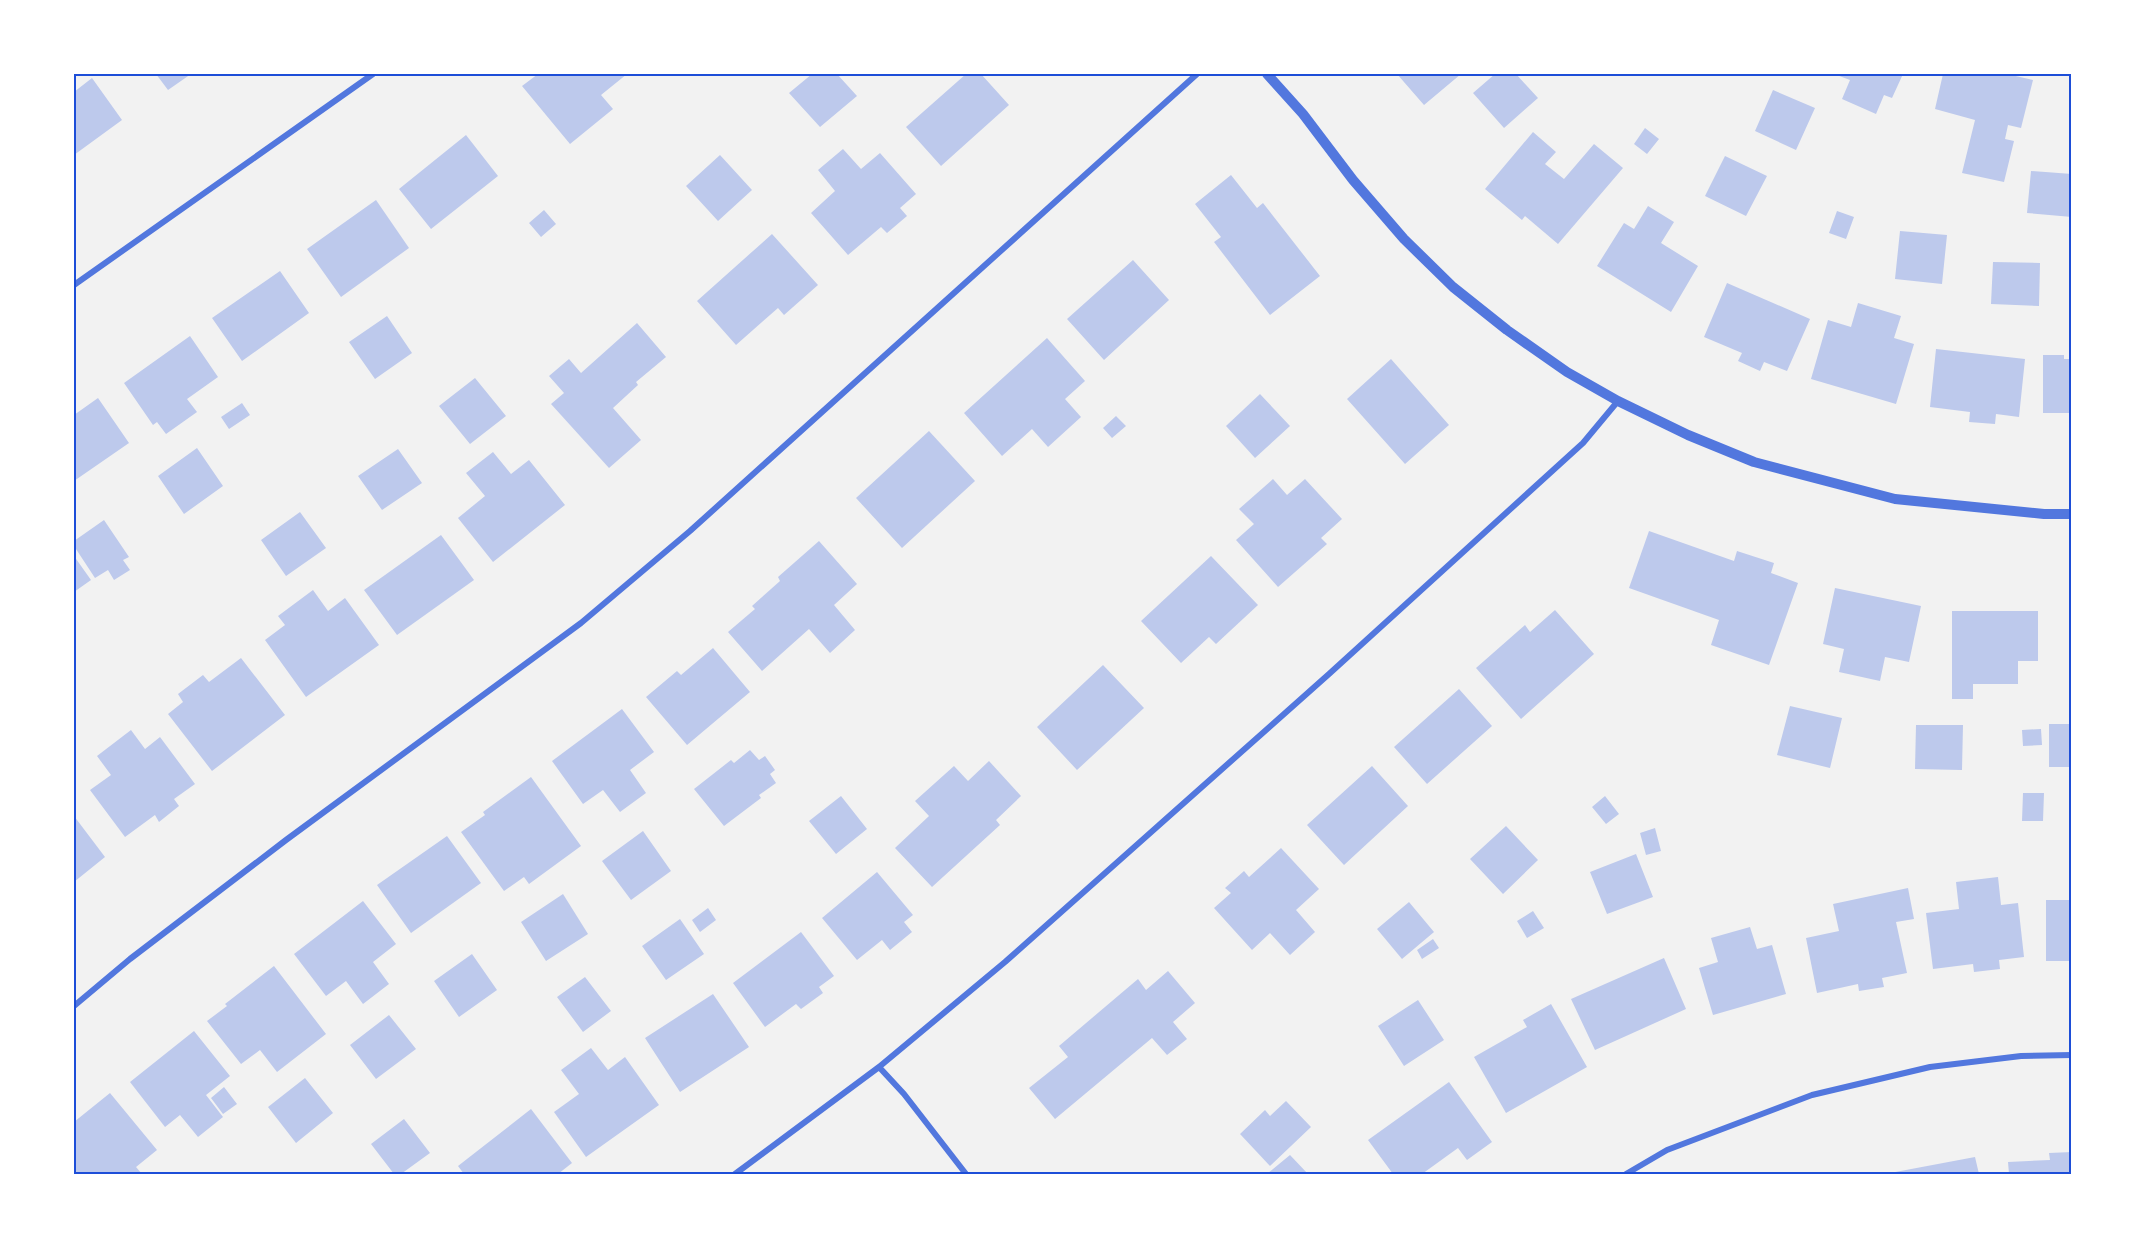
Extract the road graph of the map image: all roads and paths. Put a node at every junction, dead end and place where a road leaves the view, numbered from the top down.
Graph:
1 (373, 74) edge
2 (1197, 74) edge
3 (1267, 74) edge
4 (74, 285) edge
5 (1618, 401) junction
6 (2072, 514) edge
7 (74, 1006) edge
8 (2072, 1055) edge
9 (879, 1067) junction
10 (735, 1174) edge
11 (966, 1174) edge
12 (1626, 1174) edge

1 - 4 street
2 - 7 street
3 - 5 street
5 - 6 street
5 - 9 street
8 - 12 street
9 - 10 street
9 - 11 street

